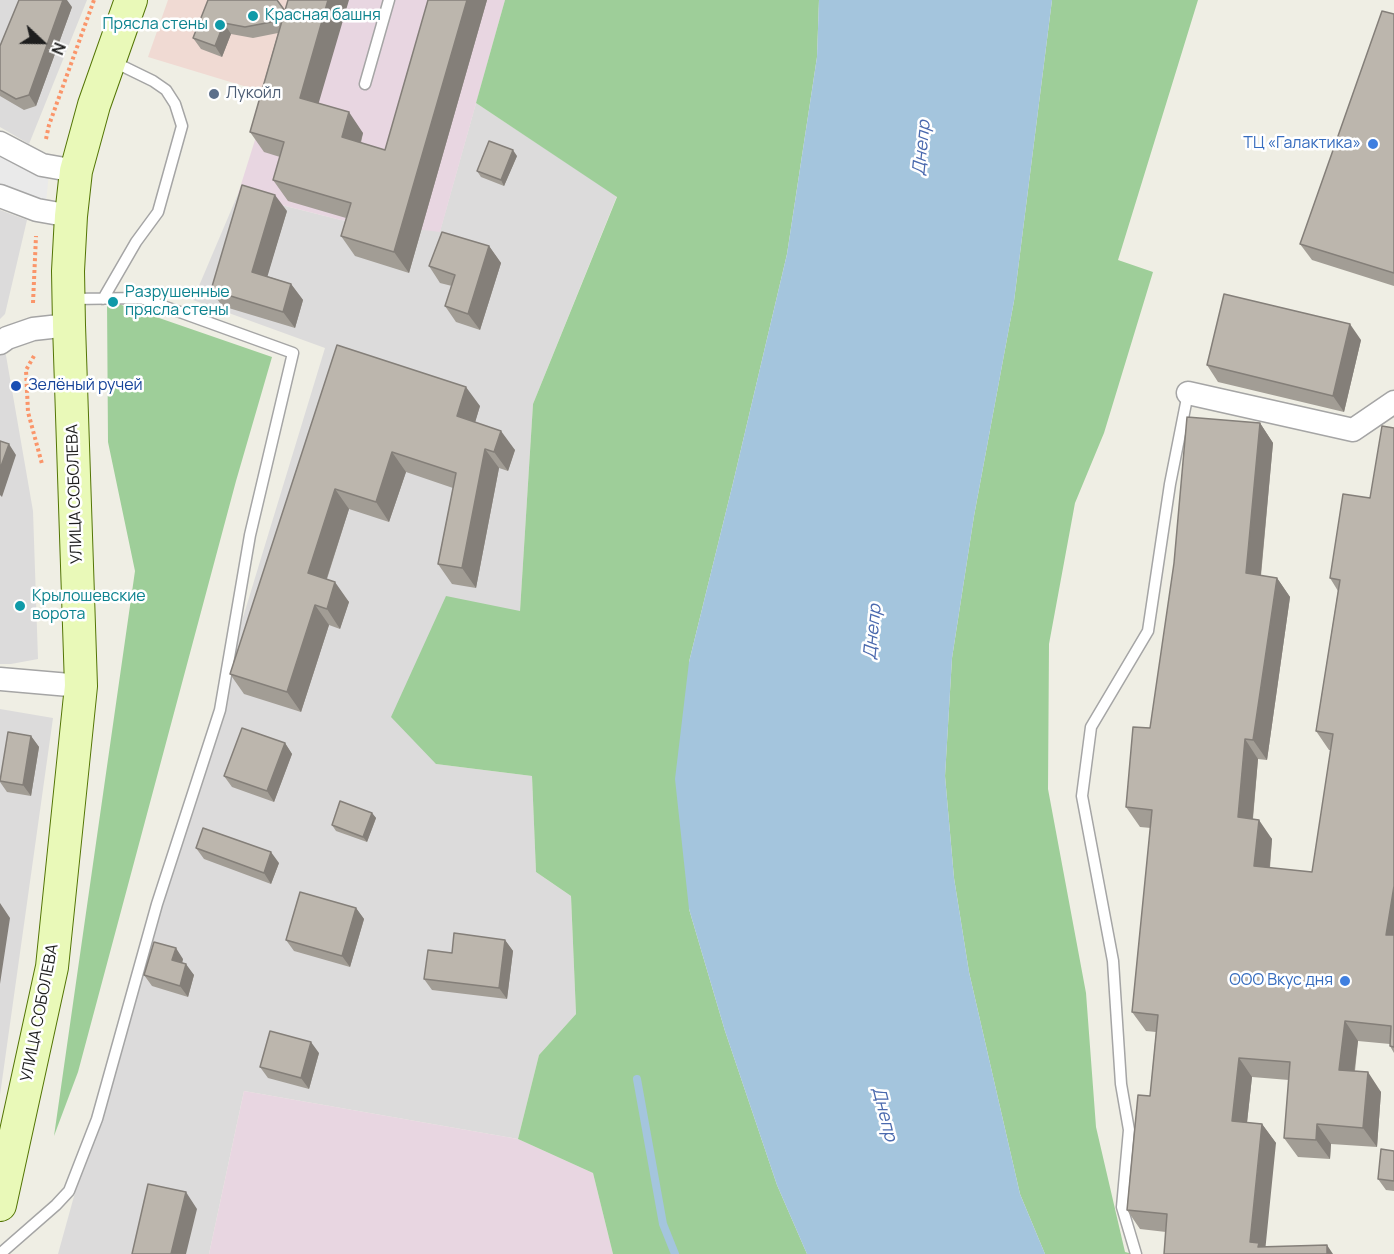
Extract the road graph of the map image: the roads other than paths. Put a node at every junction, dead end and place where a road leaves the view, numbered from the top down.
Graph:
1 (131, 0) edge
2 (389, 0) edge
3 (109, 60) junction
4 (365, 84) dead end
5 (0, 143) edge
6 (76, 171) junction
7 (0, 196) edge
8 (72, 216) junction
9 (104, 299) junction
10 (69, 312) junction
11 (0, 343) edge
12 (1188, 393) joint
13 (1394, 402) edge
14 (0, 679) edge
15 (81, 686) junction
16 (0, 1205) edge
17 (0, 1254) edge
18 (1136, 1254) edge

1 - 3 main road, УЛИЦА СОБОЛЕВА
2 - 4 lane
3 - 6 main road, УЛИЦА СОБОЛЕВА
3 - 9 lane
5 - 6 street
6 - 8 main road, УЛИЦА СОБОЛЕВА
7 - 8 street
8 - 10 main road, УЛИЦА СОБОЛЕВА
9 - 10 lane
9 - 17 lane
10 - 11 street
10 - 15 main road, УЛИЦА СОБОЛЕВА
12 - 13 street
12 - 18 lane
14 - 15 street
15 - 16 main road, УЛИЦА СОБОЛЕВА

